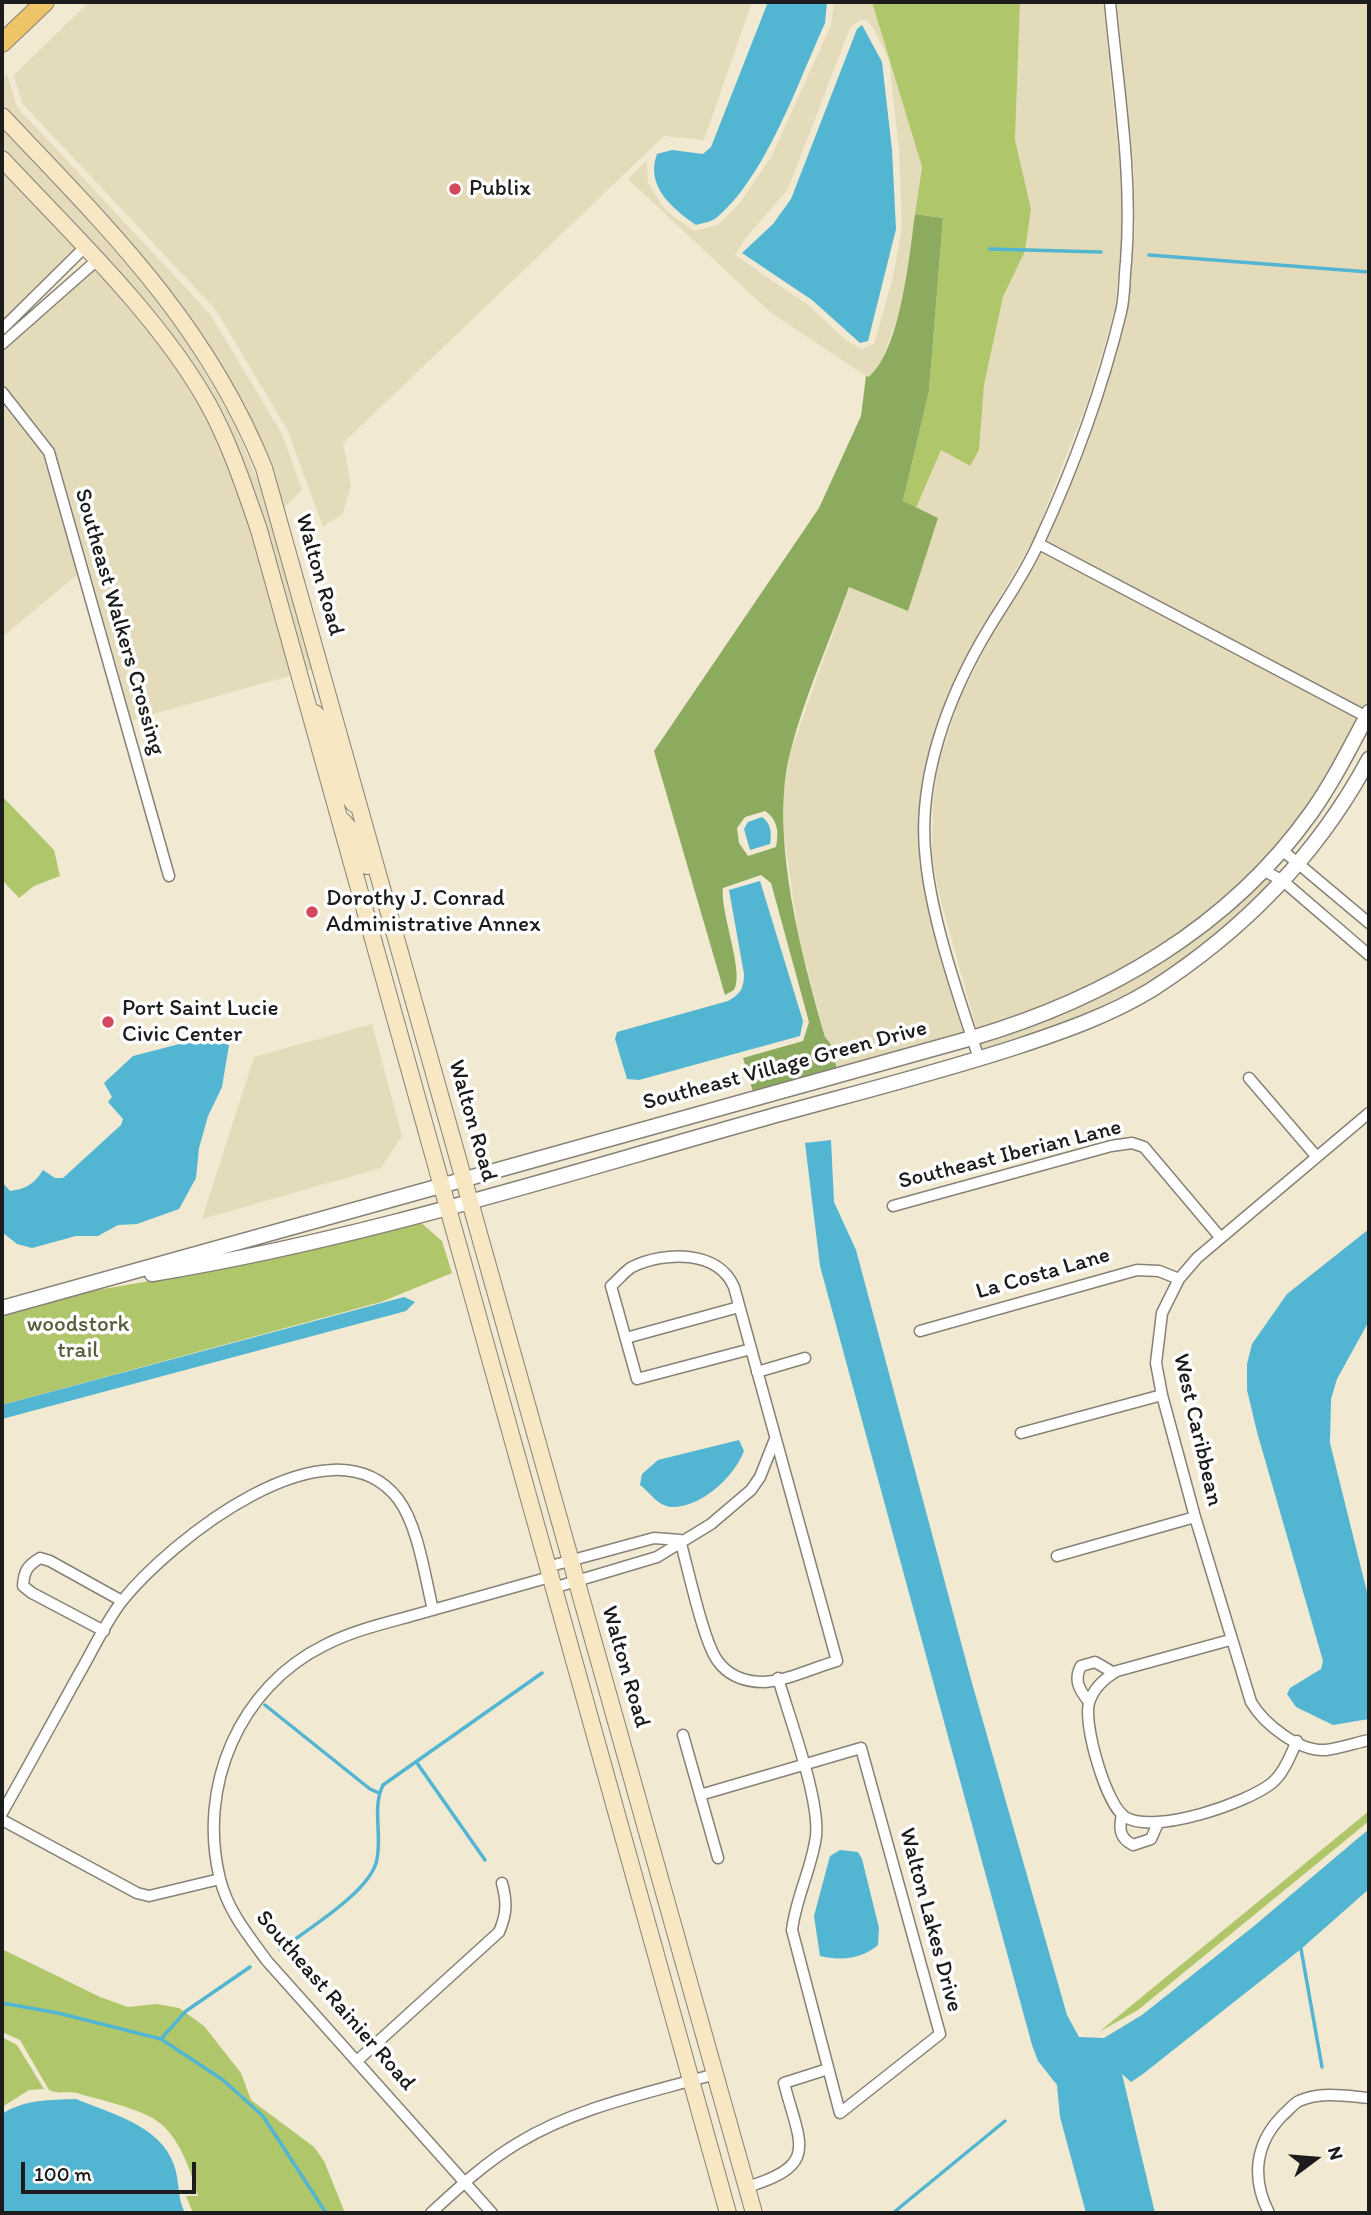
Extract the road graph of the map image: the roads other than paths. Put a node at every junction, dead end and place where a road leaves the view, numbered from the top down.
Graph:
1 (45, 2) edge
2 (1110, 2) edge
3 (2, 43) edge
4 (2, 116) edge
5 (2, 159) edge
6 (84, 248) junction
7 (96, 261) junction
8 (2, 329) edge
9 (2, 344) edge
10 (2, 392) edge
11 (1039, 544) junction
12 (309, 706) junction
13 (1368, 715) edge
14 (1369, 759) edge
15 (364, 817) junction
16 (340, 818) junction
17 (1282, 850) junction
18 (1298, 865) junction
19 (1263, 870) junction
20 (169, 876) dead end
21 (1283, 881) junction
22 (1369, 923) edge
23 (395, 932) junction
24 (1369, 955) edge
25 (972, 1038) junction
26 (979, 1059) junction
27 (1249, 1078) dead end
28 (1369, 1113) edge
29 (1316, 1156) junction
30 (465, 1178) junction
31 (442, 1184) junction
32 (471, 1201) junction
33 (893, 1206) dead end
34 (449, 1207) junction
35 (1220, 1237) junction
36 (1178, 1279) junction
37 (99, 1282) junction
38 (739, 1307) junction
39 (2, 1308) edge
40 (920, 1331) dead end
41 (626, 1338) junction
42 (751, 1349) junction
43 (805, 1358) dead end
44 (757, 1372) junction
45 (1163, 1395) junction
46 (1021, 1433) dead end
47 (775, 1439) junction
48 (1195, 1517) junction
49 (680, 1540) junction
50 (1057, 1556) dead end
51 (571, 1561) junction
52 (550, 1578) junction
53 (577, 1581) junction
54 (122, 1601) junction
55 (433, 1609) junction
56 (104, 1631) junction
57 (1230, 1640) junction
58 (1114, 1673) junction
59 (778, 1678) junction
60 (1089, 1702) junction
61 (683, 1735) dead end
62 (1369, 1740) edge
63 (1297, 1741) junction
64 (803, 1765) junction
65 (700, 1795) junction
66 (2, 1813) edge
67 (1122, 1814) junction
68 (2, 1820) edge
69 (1158, 1823) junction
70 (718, 1858) dead end
71 (220, 1879) junction
72 (502, 1883) dead end
73 (358, 2060) junction
74 (828, 2069) junction
75 (715, 2074) junction
76 (691, 2081) junction
77 (1369, 2098) edge
78 (465, 2182) junction
79 (747, 2187) junction
80 (431, 2213) edge
81 (492, 2213) edge
82 (728, 2213) edge
83 (754, 2213) edge
84 (1269, 2213) edge

1 - 3 main road
2 - 11 street
4 - 15 main road, Walton Road
5 - 6 main road, Walton Road
6 - 7 main road, Walton Road
6 - 8 street
7 - 9 street
7 - 12 main road, Walton Road
10 - 20 street, Southeast Walkers Crossing
11 - 13 street
11 - 25 street
12 - 15 main road
12 - 16 main road, Walton Road
13 - 17 street, Southeast Village Green Drive
14 - 18 street, Southeast Village Green Drive
15 - 23 main road, Walton Road
16 - 23 main road
16 - 31 main road, Walton Road
17 - 18 street
17 - 19 street, Southeast Village Green Drive
18 - 21 street, Southeast Village Green Drive
18 - 22 street
19 - 21 street
19 - 25 street, Southeast Village Green Drive
21 - 24 street
21 - 26 street, Southeast Village Green Drive
23 - 30 main road, Walton Road
25 - 26 street
25 - 30 street, Southeast Village Green Drive
26 - 32 street, Southeast Village Green Drive
27 - 29 street
28 - 29 street, West Caribbean
29 - 35 street, West Caribbean
30 - 31 street, Southeast Village Green Drive
30 - 32 main road, Walton Road
31 - 34 main road, Walton Road
31 - 37 street, Southeast Village Green Drive
32 - 34 street, Southeast Village Green Drive
32 - 51 main road, Walton Road
33 - 35 street, Southeast Iberian Lane
34 - 37 street, Southeast Village Green Drive
34 - 52 main road, Walton Road
35 - 36 street, West Caribbean
36 - 40 street, La Costa Lane
36 - 45 street, West Caribbean
37 - 39 street, Southeast Village Green Drive
38 - 41 street
38 - 41 street
38 - 42 street
41 - 42 street
42 - 44 street
43 - 44 street
44 - 47 street
45 - 46 street
45 - 48 street, West Caribbean
47 - 49 street
47 - 59 street
48 - 50 street
48 - 57 street, West Caribbean
49 - 51 street
49 - 53 street
49 - 59 street
51 - 52 street
51 - 53 main road, Walton Road
52 - 53 street
52 - 55 street, Southeast Rainier Road
52 - 76 main road, Walton Road
53 - 75 main road, Walton Road
54 - 55 street
54 - 56 street
54 - 56 street
55 - 71 street, Southeast Rainier Road
56 - 66 street
57 - 58 street
57 - 63 street, West Caribbean
58 - 60 street
58 - 60 street
59 - 64 street, Walton Lakes Drive
60 - 67 street
61 - 65 street
62 - 63 street, West Caribbean
63 - 69 street
64 - 65 street, Walton Lakes Drive
64 - 74 street, Walton Lakes Drive
64 - 74 street, Walton Lakes Drive
65 - 70 street
67 - 69 street
67 - 69 street
68 - 71 street
71 - 73 street, Southeast Rainier Road
72 - 73 street
73 - 78 street, Southeast Rainier Road
74 - 79 street
75 - 76 street
75 - 79 main road, Walton Road
76 - 78 street
76 - 82 main road, Walton Road
77 - 84 street
78 - 80 street
78 - 81 street, Southeast Rainier Road
79 - 83 main road, Walton Road

